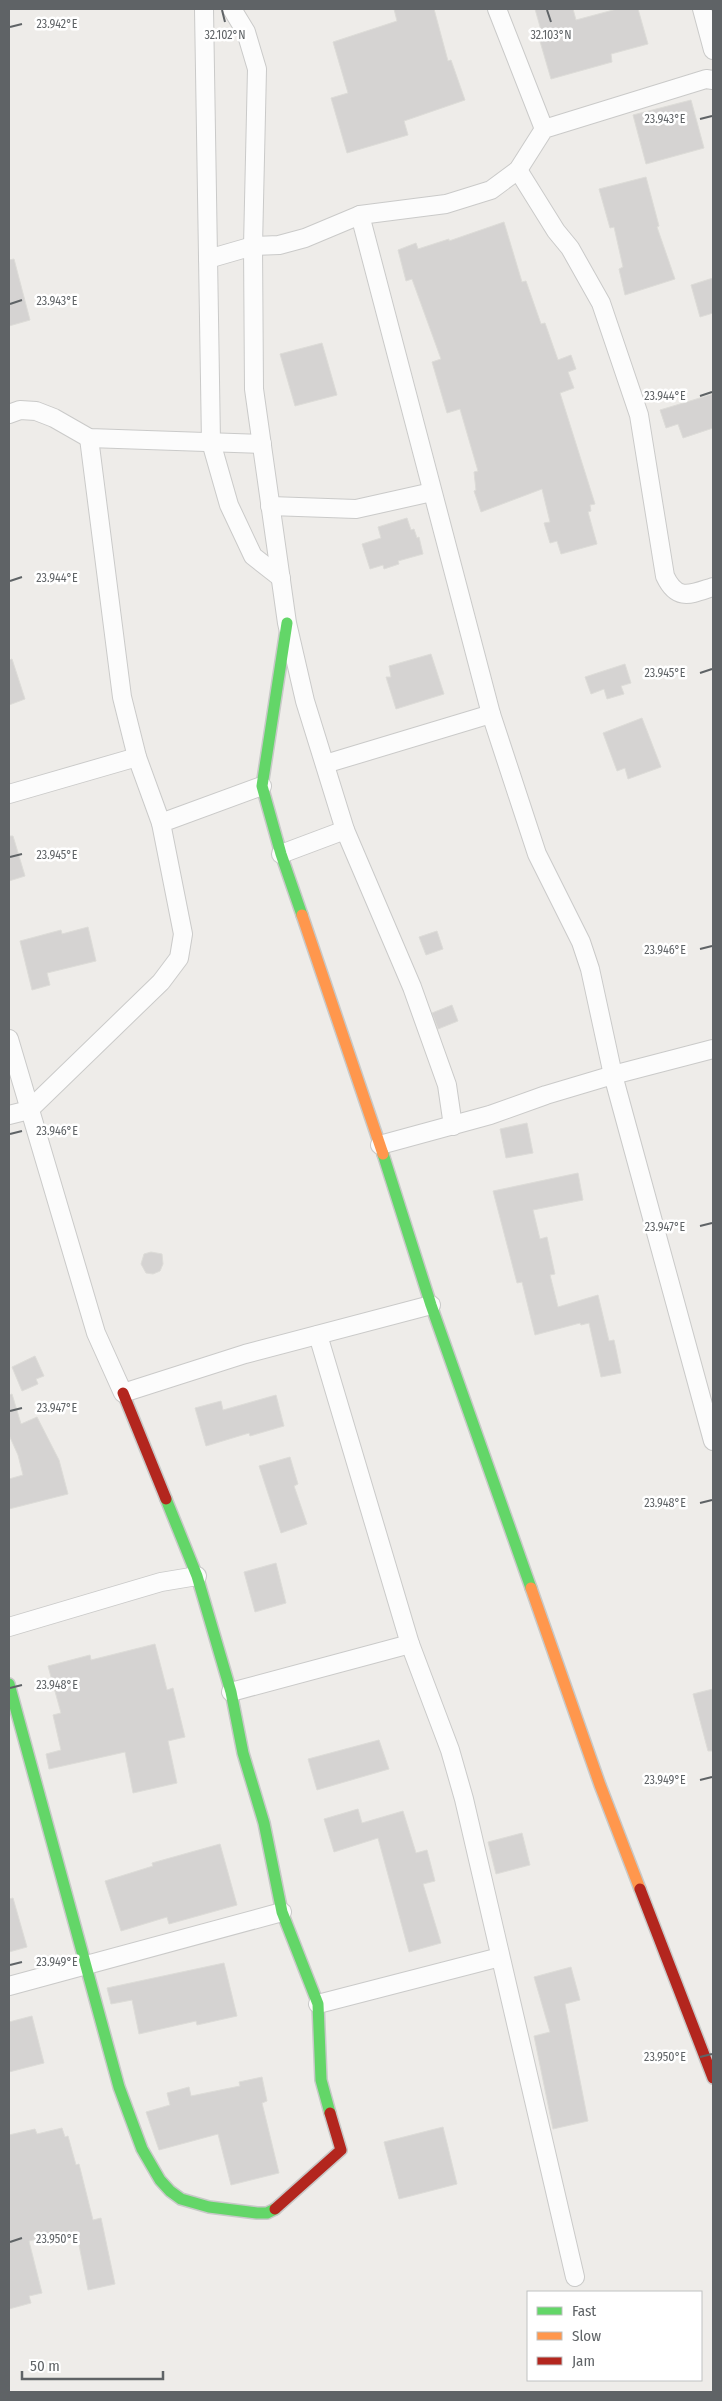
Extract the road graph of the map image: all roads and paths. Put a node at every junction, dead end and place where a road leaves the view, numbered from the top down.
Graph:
1 (204, 9) edge
2 (232, 9) edge
3 (497, 9) edge
4 (702, 9) edge
5 (713, 50) edge
6 (713, 80) edge
7 (544, 129) junction
8 (518, 170) junction
9 (360, 215) junction
10 (253, 246) junction
11 (208, 259) junction
12 (9, 414) edge
13 (89, 438) junction
14 (211, 442) junction
15 (262, 444) junction
16 (432, 492) junction
17 (270, 506) junction
18 (280, 578) junction
19 (713, 587) edge
20 (288, 623) junction
21 (491, 714) junction
22 (137, 757) junction
23 (325, 764) junction
24 (262, 786) junction
25 (9, 794) edge
26 (161, 823) junction
27 (344, 830) junction
28 (281, 854) junction
29 (9, 1039) edge
30 (713, 1049) edge
31 (613, 1075) junction
32 (29, 1110) junction
33 (9, 1115) edge
34 (453, 1126) junction
35 (380, 1145) junction
36 (432, 1305) junction
37 (318, 1335) junction
38 (123, 1393) junction
39 (713, 1441) edge
40 (197, 1576) junction
41 (9, 1626) edge
42 (410, 1644) junction
43 (9, 1684) edge
44 (231, 1692) junction
45 (282, 1912) junction
46 (500, 1957) junction
47 (86, 1965) junction
48 (9, 1986) edge
49 (318, 2004) junction
50 (713, 2078) edge
51 (575, 2277) dead end

1 - 11 street
2 - 10 street
3 - 7 street
4 - 5 street
6 - 7 street
7 - 8 street
8 - 9 street
8 - 19 street
9 - 10 street
9 - 16 street
10 - 11 street
10 - 15 street
11 - 14 street
12 - 13 street
13 - 14 street
13 - 22 street
14 - 15 street
14 - 18 street
15 - 17 street
16 - 17 street
16 - 21 street
17 - 18 street
18 - 20 street
20 - 23 street
20 - 24 street
21 - 23 street
21 - 31 street
22 - 25 street
22 - 26 street
23 - 27 street
24 - 26 street
24 - 28 street
26 - 32 street
27 - 28 street
27 - 34 street
28 - 35 street
29 - 32 street
30 - 31 street
31 - 34 street
31 - 39 street
32 - 33 street
32 - 38 street
34 - 35 street
35 - 36 street
36 - 37 street
36 - 50 street
37 - 38 street
37 - 42 street
38 - 40 street
40 - 41 street
40 - 44 street
42 - 44 street
42 - 46 street
43 - 47 street
44 - 45 street
45 - 47 street
45 - 49 street
46 - 49 street
46 - 51 street
47 - 48 street
47 - 49 street

